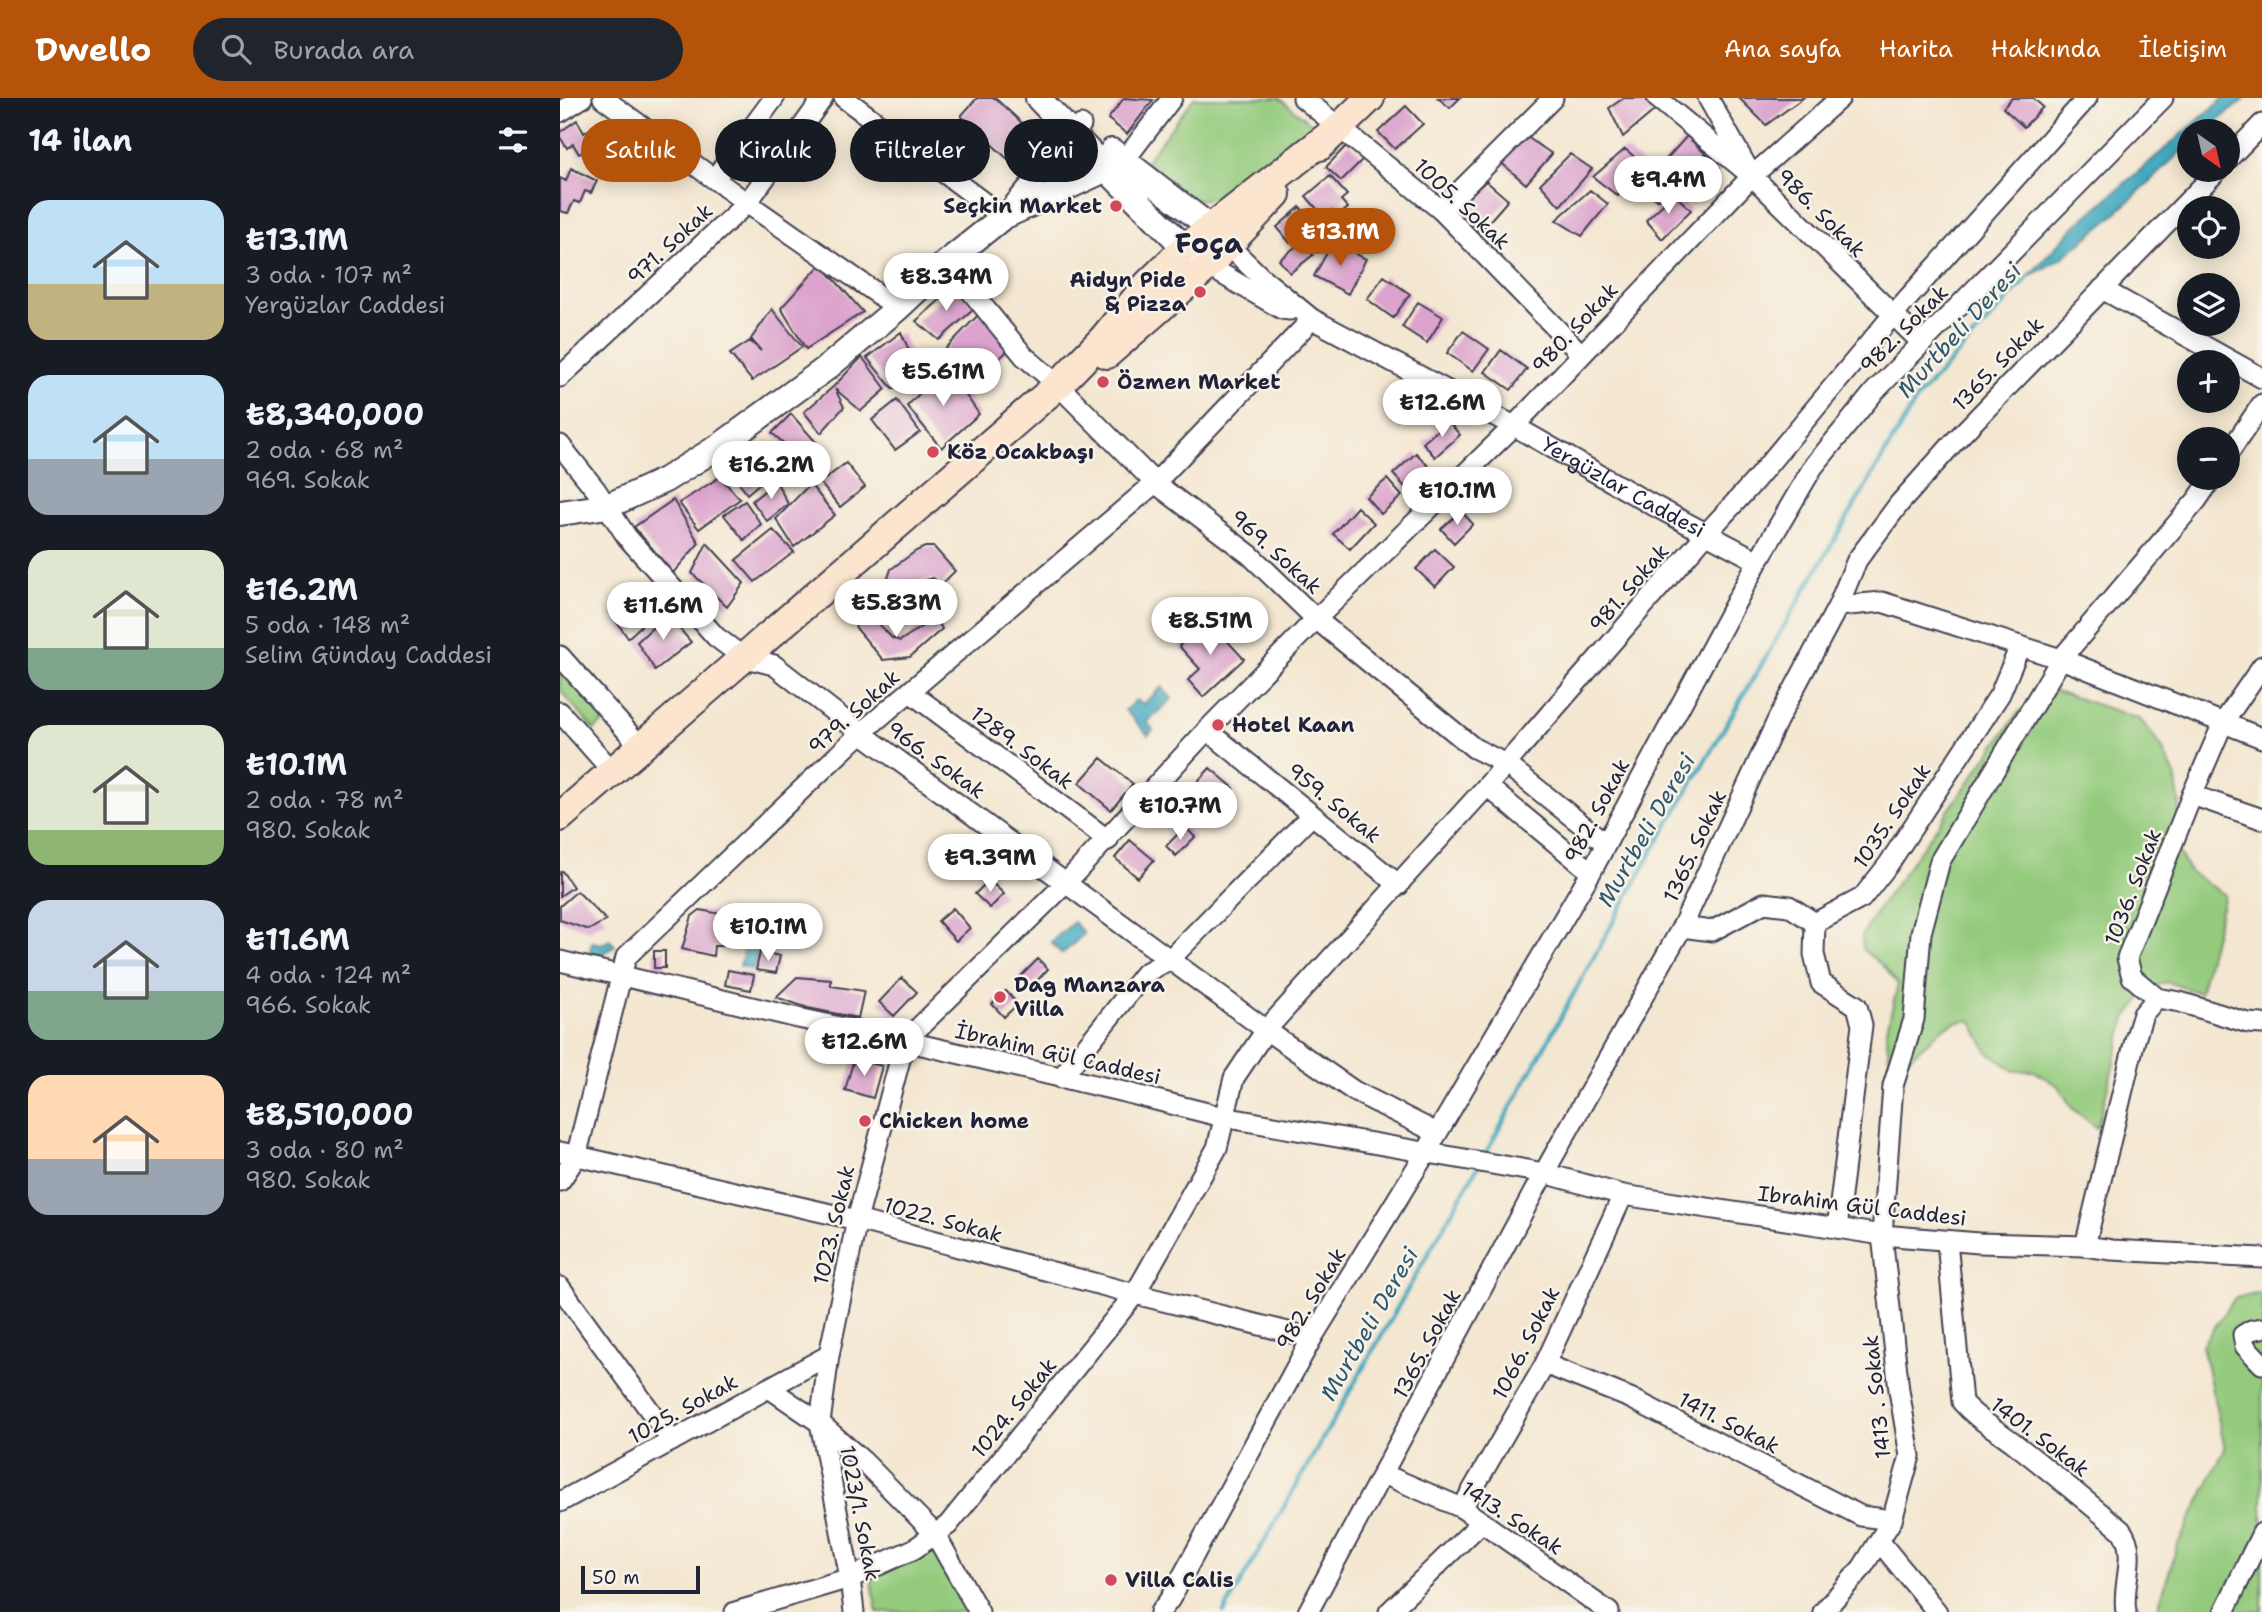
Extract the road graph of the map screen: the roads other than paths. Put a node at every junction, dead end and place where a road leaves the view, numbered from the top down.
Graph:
1 (582, 98) edge
2 (603, 98) edge
3 (774, 98) edge
4 (823, 98) edge
5 (844, 98) edge
6 (1038, 98) edge
7 (1047, 98) edge
8 (1172, 98) edge
9 (1303, 98) edge
10 (1370, 98) edge
11 (1553, 98) edge
12 (1657, 98) edge
13 (1708, 98) edge
14 (1840, 98) edge
15 (2087, 98) edge
16 (2163, 98) edge
17 (560, 113) edge
18 (759, 119) edge
19 (1063, 119) edge
20 (1066, 119) edge
21 (2262, 124) edge
22 (1334, 130) junction
23 (2240, 147) edge
24 (1098, 150) edge
25 (1115, 165) junction
26 (1752, 176) junction
27 (715, 178) edge
28 (720, 182) edge
29 (1032, 182) edge
30 (2206, 182) edge
31 (747, 203) junction
32 (1441, 210) junction
33 (1003, 216) junction
34 (1219, 236) junction
35 (1185, 248) junction
36 (947, 262) junction
37 (1208, 266) junction
38 (2102, 289) junction
39 (898, 308) junction
40 (1308, 316) junction
41 (1892, 316) junction
42 (1922, 343) junction
43 (1581, 354) junction
44 (560, 377) edge
45 (2262, 378) edge
46 (1058, 385) junction
47 (2262, 404) edge
48 (1514, 426) junction
49 (2240, 436) edge
50 (560, 445) edge
51 (1155, 483) junction
52 (2203, 490) edge
53 (608, 506) junction
54 (560, 513) edge
55 (1706, 534) junction
56 (1758, 561) junction
57 (1838, 606) junction
58 (1316, 619) junction
59 (2020, 646) junction
60 (560, 656) edge
61 (743, 657) junction
62 (2061, 659) junction
63 (2262, 666) edge
64 (909, 692) junction
65 (560, 712) edge
66 (2223, 723) junction
67 (1207, 730) junction
68 (861, 733) junction
69 (2262, 738) edge
70 (641, 747) junction
71 (1506, 764) junction
72 (612, 772) junction
73 (1487, 786) junction
74 (2192, 794) junction
75 (1312, 815) junction
76 (560, 817) edge
77 (2262, 819) edge
78 (1108, 840) junction
79 (1605, 843) junction
80 (1591, 872) junction
81 (1065, 884) junction
82 (1399, 885) junction
83 (1815, 923) junction
84 (1682, 927) junction
85 (1169, 960) junction
86 (560, 961) edge
87 (622, 976) junction
88 (2157, 998) junction
89 (2262, 1024) edge
90 (1266, 1030) junction
91 (905, 1041) junction
92 (1061, 1078) junction
93 (1223, 1117) junction
94 (1437, 1133) junction
95 (568, 1154) edge
96 (1425, 1154) junction
97 (1544, 1173) junction
98 (560, 1181) edge
99 (1623, 1195) junction
100 (857, 1220) junction
101 (1837, 1227) junction
102 (1882, 1235) junction
103 (1947, 1241) junction
104 (2085, 1247) junction
105 (2262, 1258) edge
106 (560, 1287) edge
107 (1135, 1294) junction
108 (2262, 1328) edge
109 (1312, 1338) junction
110 (829, 1355) junction
111 (1545, 1364) junction
112 (2262, 1364) edge
113 (769, 1388) junction
114 (820, 1423) junction
115 (672, 1441) junction
116 (1383, 1475) junction
117 (560, 1502) edge
118 (1462, 1508) junction
119 (1892, 1520) junction
120 (1482, 1522) junction
121 (2262, 1533) edge
122 (935, 1534) junction
123 (1880, 1542) junction
124 (850, 1578) junction
125 (736, 1612) edge
126 (854, 1612) edge
127 (979, 1612) edge
128 (1160, 1612) edge
129 (1308, 1612) edge
130 (1390, 1612) edge
131 (1609, 1612) edge
132 (1824, 1612) edge
133 (1937, 1612) edge
134 (2126, 1612) edge
135 (2224, 1612) edge

1 - 17 street
2 - 27 street
3 - 18 street
4 - 31 street, 971. Sokak
5 - 33 street
6 - 19 street
7 - 20 street, Yergüzlar Caddesi
8 - 25 street
9 - 22 street, 1005. Sokak
10 - 22 main road
11 - 32 street
12 - 26 street
13 - 26 street, 986. Sokak
14 - 26 street, 980. Sokak
15 - 41 street, 981. Sokak
16 - 42 street, 982. Sokak
21 - 23 street
22 - 32 street, 1005. Sokak
22 - 34 main road
24 - 25 street, Yergüzlar Caddesi
25 - 33 street
25 - 34 street, Yergüzlar Caddesi
25 - 35 street
26 - 41 street, 986. Sokak
26 - 43 street, 980. Sokak
28 - 31 street
29 - 33 street
30 - 38 street, 1365. Sokak
31 - 39 street
31 - 44 street, 971. Sokak
32 - 43 street, 1005. Sokak
33 - 36 street
34 - 35 main road
34 - 37 main road
34 - 40 street, Yergüzlar Caddesi
35 - 37 street
35 - 46 main road
36 - 39 street
36 - 46 street, 969. Sokak
37 - 40 street
37 - 46 main road
38 - 45 street
38 - 57 street, 1365. Sokak
39 - 53 street
40 - 48 street, Yergüzlar Caddesi
40 - 51 street, 979. Sokak
41 - 42 street, 986. Sokak
41 - 55 street, 981. Sokak
42 - 56 street, 982. Sokak
43 - 48 street, 980. Sokak
46 - 51 street, 969. Sokak
46 - 61 main road
47 - 49 street
48 - 55 street, Yergüzlar Caddesi
48 - 58 street, 980. Sokak
50 - 53 street, 966. Sokak
51 - 58 street, 969. Sokak
51 - 64 street, 979. Sokak
52 - 62 street
53 - 54 street
53 - 61 street, 966. Sokak
55 - 56 street, Yergüzlar Caddesi
55 - 71 street, 981. Sokak
56 - 79 street, 982. Sokak
57 - 59 street
57 - 84 street, 1365. Sokak
58 - 67 street, 980. Sokak
58 - 71 street, 969. Sokak
59 - 62 street
59 - 83 street, 1035. Sokak
60 - 70 street
61 - 68 street, 966. Sokak
61 - 70 main road
62 - 66 street
62 - 102 street, 1413 . Sokak
63 - 66 street, 1036. Sokak
64 - 68 street, 979. Sokak
64 - 78 street, 1289. Sokak
65 - 72 street
66 - 69 street
66 - 74 street, 1036. Sokak
67 - 75 street, 959. Sokak
67 - 78 street, 980. Sokak
68 - 81 street, 966. Sokak
68 - 87 street, 979. Sokak
70 - 72 main road
71 - 73 street, 981. Sokak
71 - 79 street, 969. Sokak
72 - 76 main road
73 - 80 street
73 - 82 street, 981. Sokak
74 - 77 street
74 - 88 street, 1036. Sokak
75 - 82 street, 959. Sokak
75 - 85 street
78 - 81 street, 980. Sokak
79 - 80 street, 982. Sokak
80 - 94 street, 982. Sokak
81 - 85 street, 966. Sokak
81 - 91 street, 980. Sokak
82 - 90 street, 981. Sokak
83 - 84 street
83 - 101 street
84 - 97 street, 1365. Sokak
85 - 90 street, 966. Sokak
85 - 92 street
86 - 87 street, İbrahim Gül Caddesi
87 - 91 street, İbrahim Gül Caddesi
87 - 95 street, 979. Sokak
88 - 89 street
88 - 104 street
90 - 93 street, 981. Sokak
90 - 94 street, 966. Sokak
91 - 92 street, İbrahim Gül Caddesi
91 - 100 street, 1023. Sokak
92 - 93 street, İbrahim Gül Caddesi
93 - 96 street, İbrahim Gül Caddesi
93 - 107 street, 1024. Sokak
94 - 96 street, 982. Sokak
95 - 98 street, 979. Sokak
95 - 100 street, 1022. Sokak
96 - 97 street, İbrahim Gül Caddesi
96 - 109 street, 982. Sokak
97 - 99 street, Ibrahim Gül Caddesi
97 - 116 street, 1365. Sokak
99 - 101 street, Ibrahim Gül Caddesi
99 - 111 street, 1066. Sokak
100 - 107 street, 1022. Sokak
100 - 110 street, 1023. Sokak
101 - 102 street, Ibrahim Gül Caddesi
102 - 103 street, Ibrahim Gül Caddesi
102 - 119 street, 1413 . Sokak
103 - 104 street, Ibrahim Gül Caddesi
103 - 134 street, 1401. Sokak
104 - 105 street, Ibrahim Gül Caddesi
106 - 115 street
107 - 109 street, 1022. Sokak
107 - 122 street, 1024. Sokak
108 - 112 street
109 - 128 street, 982. Sokak
110 - 113 street, 1025. Sokak
110 - 114 street, 1023. Sokak
111 - 118 street, 1066. Sokak
111 - 119 street, 1411. Sokak
113 - 114 street
113 - 115 street, 1025. Sokak
114 - 122 street
114 - 124 street, 1023/1. Sokak
115 - 117 street, 1025. Sokak
116 - 118 street, 1413. Sokak
116 - 129 street, 1365. Sokak
118 - 120 street, 1413. Sokak
119 - 123 street, 1413 . Sokak
120 - 130 street
120 - 131 street, 1413. Sokak
121 - 135 street
122 - 124 street, 1024. Sokak
122 - 127 street
123 - 132 street, 1413 . Sokak
123 - 133 street
124 - 125 street, 1024. Sokak
124 - 126 street, 1023/1. Sokak

